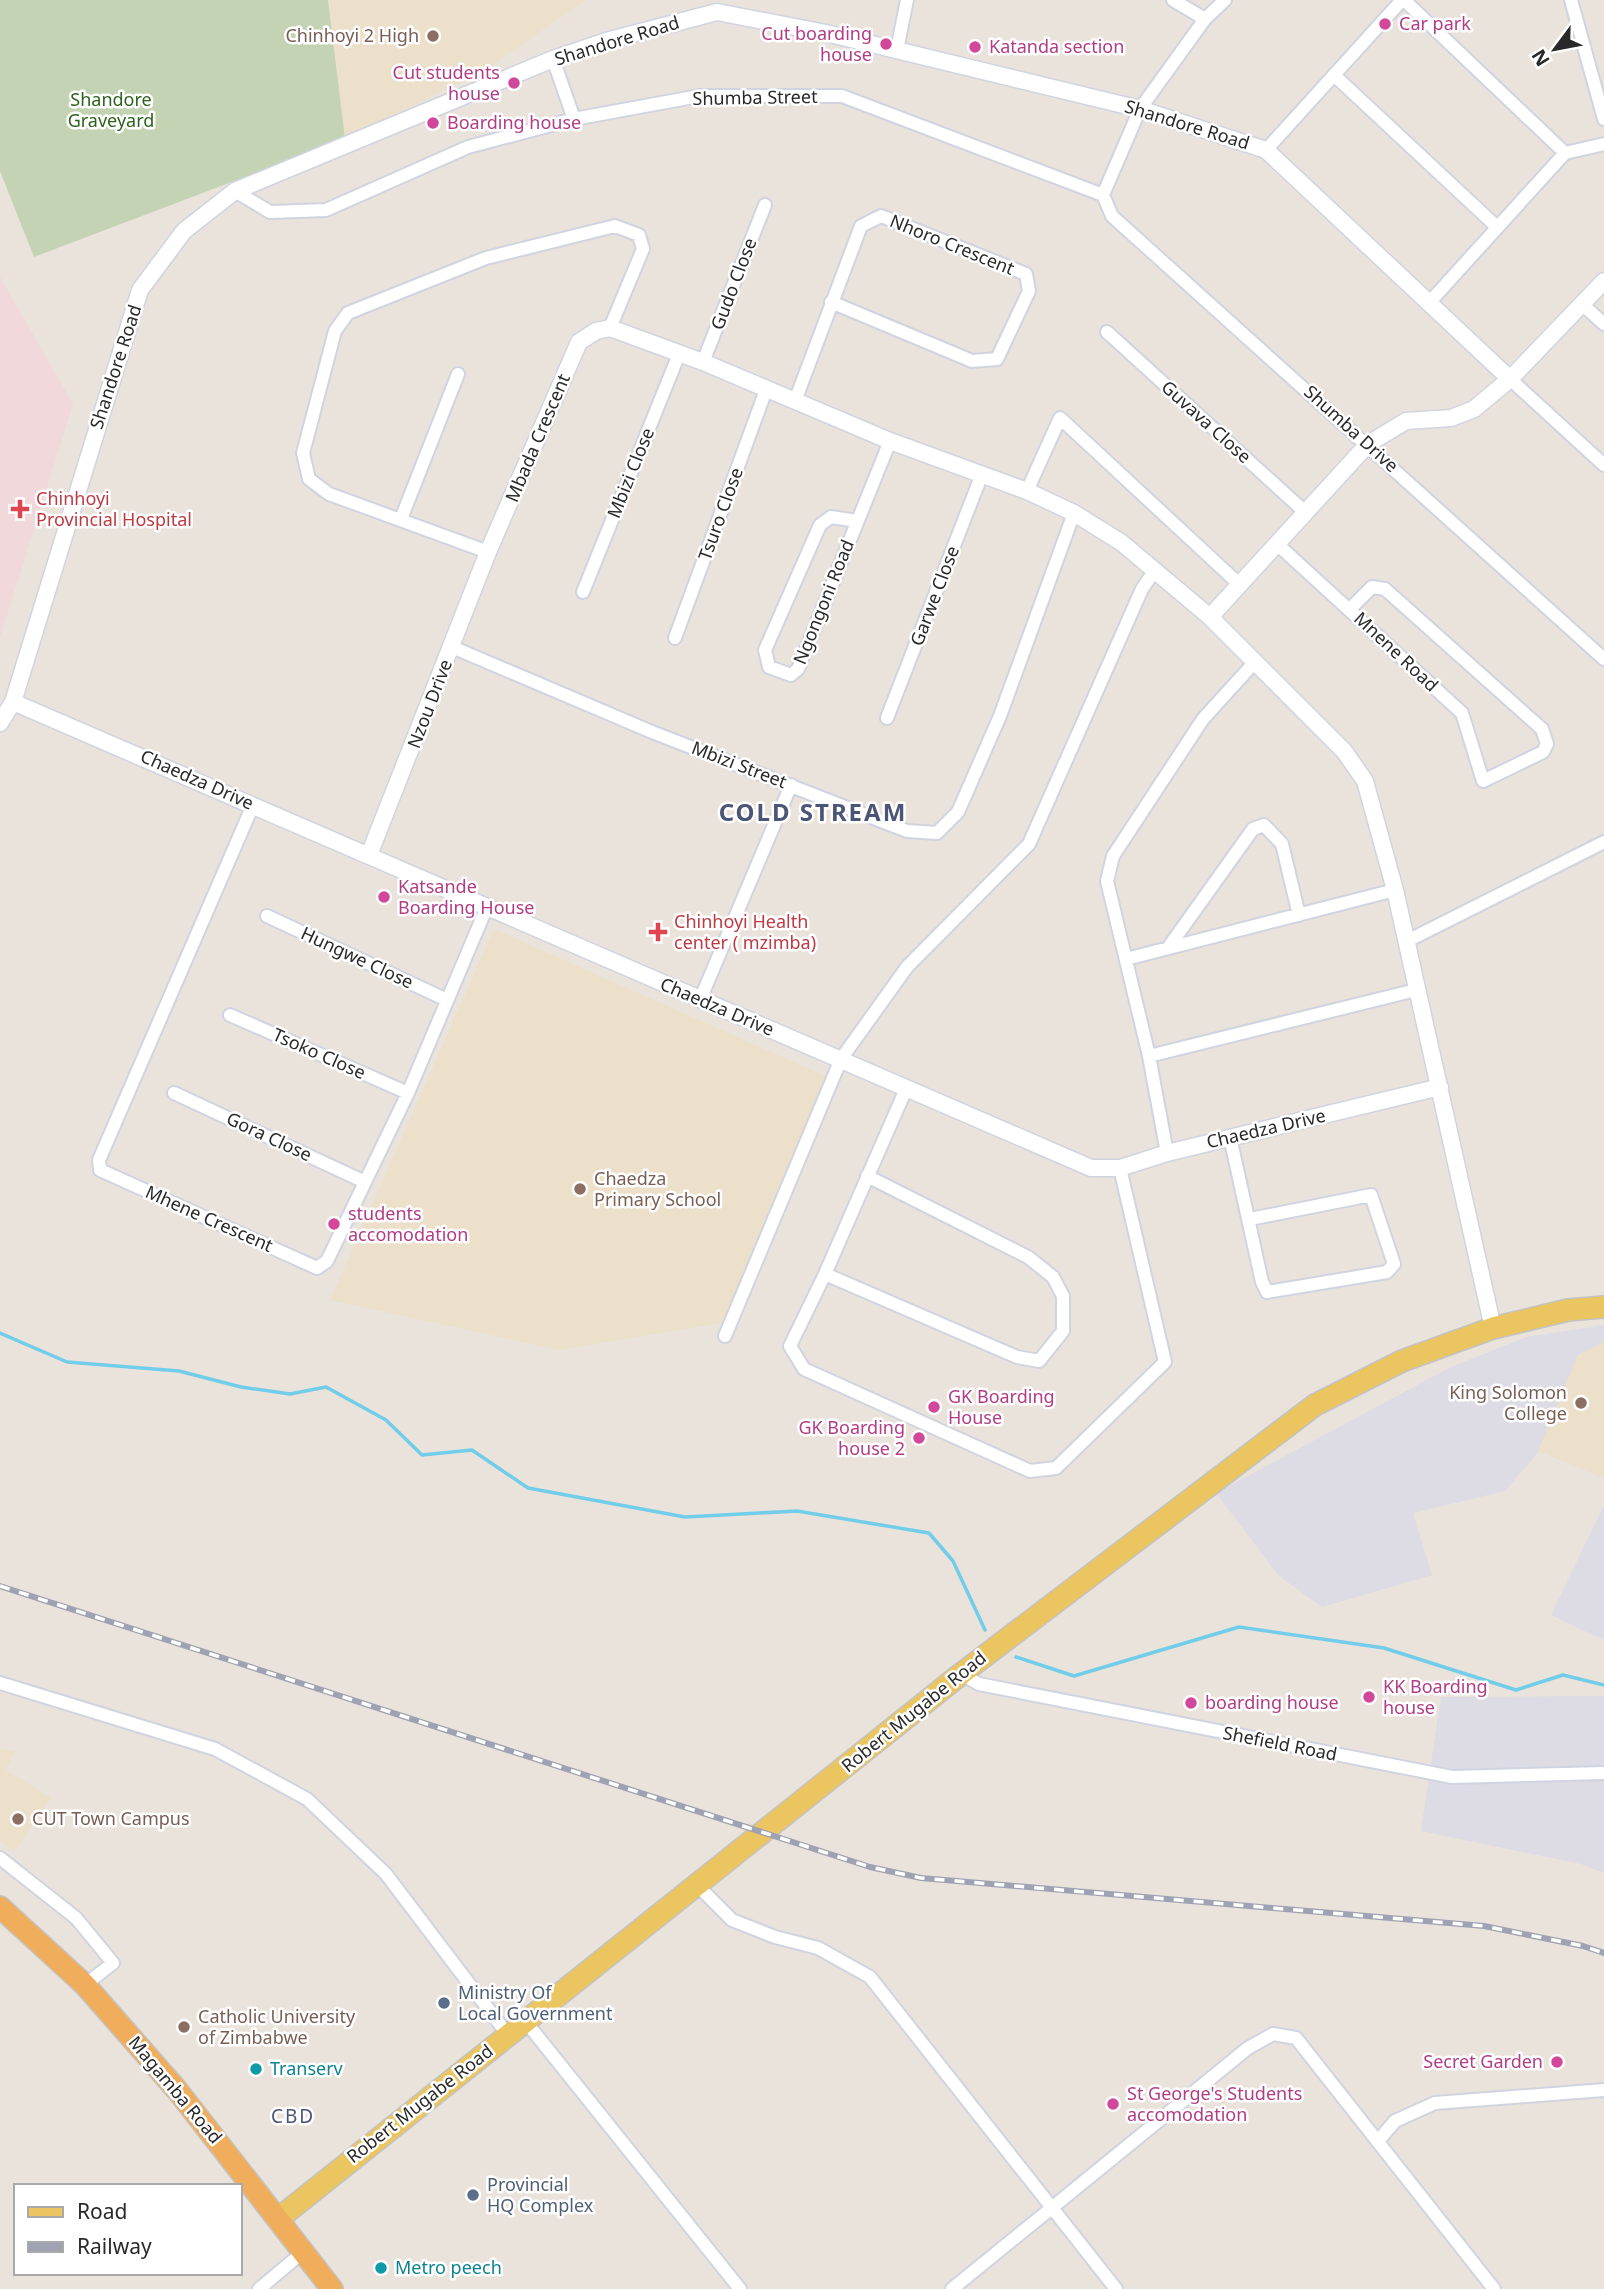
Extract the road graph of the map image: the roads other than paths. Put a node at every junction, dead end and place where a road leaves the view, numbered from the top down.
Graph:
1 (907, 0) edge
2 (1173, 0) edge
3 (1225, 0) edge
4 (1403, 0) edge
5 (1570, 0) edge
6 (1205, 19) junction
7 (897, 50) junction
8 (553, 59) junction
9 (1335, 76) junction
10 (1140, 109) junction
11 (573, 119) junction
12 (1604, 119) edge
13 (1604, 144) edge
14 (1266, 150) junction
15 (1565, 153) junction
16 (235, 191) junction
17 (1103, 195) junction
18 (765, 205) dead end
19 (1497, 227) junction
20 (1604, 281) edge
21 (831, 303) junction
22 (1427, 304) junction
23 (1583, 305) junction
24 (1604, 324) edge
25 (603, 330) junction
26 (1107, 332) dead end
27 (678, 354) junction
28 (704, 362) junction
29 (458, 374) dead end
30 (1510, 379) junction
31 (766, 390) junction
32 (795, 401) junction
33 (890, 441) junction
34 (1368, 444) junction
35 (1604, 465) edge
36 (982, 474) junction
37 (1027, 491) junction
38 (1305, 512) junction
39 (1074, 513) junction
40 (401, 519) junction
41 (857, 521) junction
42 (1277, 544) junction
43 (488, 552) junction
44 (1156, 570) junction
45 (1240, 584) junction
46 (583, 592) dead end
47 (1350, 609) junction
48 (1210, 617) junction
49 (676, 638) dead end
50 (452, 647) junction
51 (1604, 659) edge
52 (1253, 664) junction
53 (13, 702) junction
54 (887, 718) dead end
55 (0, 723) edge
56 (791, 785) junction
57 (253, 805) junction
58 (1604, 842) edge
59 (369, 855) junction
60 (1395, 890) junction
61 (486, 909) junction
62 (1299, 915) junction
63 (267, 916) dead end
64 (1407, 941) junction
65 (1168, 948) junction
66 (1126, 959) junction
67 (1416, 990) junction
68 (447, 1000) junction
69 (700, 1000) junction
70 (230, 1014) dead end
71 (1149, 1056) junction
72 (841, 1059) junction
73 (1440, 1087) junction
74 (906, 1089) junction
75 (174, 1093) dead end
76 (408, 1093) junction
77 (1230, 1137) junction
78 (1167, 1153) junction
79 (1120, 1168) junction
80 (867, 1176) junction
81 (365, 1182) junction
82 (1250, 1219) junction
83 (825, 1274) junction
84 (1604, 1307) edge
85 (1493, 1328) junction
86 (725, 1336) dead end
87 (961, 1674) junction
88 (0, 1683) edge
89 (1604, 1773) edge
90 (0, 1858) edge
91 (697, 1885) junction
92 (0, 1908) edge
93 (85, 1985) junction
94 (517, 2029) junction
95 (1604, 2090) edge
96 (1378, 2141) junction
97 (1052, 2209) junction
98 (278, 2219) junction
99 (303, 2252) junction
100 (259, 2289) edge
101 (332, 2289) edge
102 (740, 2289) edge
103 (952, 2289) edge
104 (1116, 2289) edge
105 (1494, 2289) edge

1 - 7 street
2 - 6 street
3 - 6 street
4 - 9 street
4 - 15 street
5 - 12 street
6 - 10 street
7 - 8 street, Shandore Road
7 - 10 street, Shandore Road
8 - 11 street
8 - 16 street, Shandore Road
9 - 14 street
9 - 19 street
10 - 14 street, Shandore Road
10 - 17 street
11 - 16 street, Shumba Street
11 - 17 street, Shumba Street
13 - 15 street
14 - 22 street, Shandore Road
15 - 19 street
16 - 53 street, Shandore Road
17 - 34 street, Shumba Drive
18 - 28 street, Gudo Close
19 - 22 street
20 - 23 street
21 - 21 street, Nhoro Crescent
21 - 32 street, Nhoro Crescent
22 - 30 street, Shandore Road
23 - 24 street
23 - 30 street
25 - 27 street
25 - 40 street
25 - 43 street, Mbada Crescent
26 - 38 street, Guvava Close
27 - 28 street
27 - 46 street, Mbizi Close
28 - 31 street
29 - 40 street
30 - 34 street
30 - 35 street
31 - 32 street
31 - 49 street, Tsuro Close
32 - 33 street
33 - 36 street
33 - 41 street, Ngongoni Road
34 - 38 street
34 - 51 street, Shumba Drive
36 - 37 street
36 - 54 street, Garwe Close
37 - 39 street
37 - 45 street
38 - 42 street
39 - 44 street
39 - 56 street, Mbizi Street
40 - 43 street
41 - 41 street, Ngongoni Road
42 - 45 street
42 - 47 street, Mnene Road
43 - 50 street, Nzou Drive
44 - 48 street
44 - 72 street
45 - 48 street
47 - 47 street, Mnene Road
48 - 52 street
50 - 56 street, Mbizi Street
50 - 59 street, Nzou Drive
52 - 60 street
52 - 66 street
53 - 55 street, Shandore Road
53 - 57 street, Chaedza Drive
56 - 69 street
57 - 59 street, Chaedza Drive
57 - 81 street, Mhene Crescent
58 - 64 street
59 - 61 street, Chaedza Drive
60 - 62 street
60 - 64 street
61 - 68 street, Mhene Crescent
61 - 69 street, Chaedza Drive
62 - 65 street
62 - 65 street
63 - 68 street, Hungwe Close
64 - 67 street
65 - 66 street
66 - 71 street
67 - 71 street
67 - 73 street
68 - 76 street, Mhene Crescent
69 - 72 street, Chaedza Drive
70 - 76 street, Tsoko Close
71 - 78 street
72 - 74 street, Chaedza Drive
72 - 86 street
73 - 77 street, Chaedza Drive
73 - 85 street
74 - 79 street, Chaedza Drive
74 - 80 street
75 - 81 street, Gora Close
76 - 81 street, Mhene Crescent
77 - 78 street, Chaedza Drive
77 - 82 street
78 - 79 street, Chaedza Drive
79 - 83 street
80 - 83 street
80 - 83 street
82 - 82 street
84 - 85 main road, Robert Mugabe Road
85 - 87 main road, Robert Mugabe Road
87 - 89 street, Shefield Road
87 - 91 main road, Robert Mugabe Road
88 - 94 street
90 - 93 street
91 - 94 main road, Robert Mugabe Road
91 - 97 street
92 - 93 highway, Magamba Road
93 - 98 highway, Magamba Road
94 - 98 main road, Robert Mugabe Road
94 - 102 street
95 - 96 street
96 - 97 street
96 - 105 street
97 - 103 street
97 - 104 street
98 - 99 highway, Magamba Road
99 - 100 street
99 - 101 highway, Magamba Road

